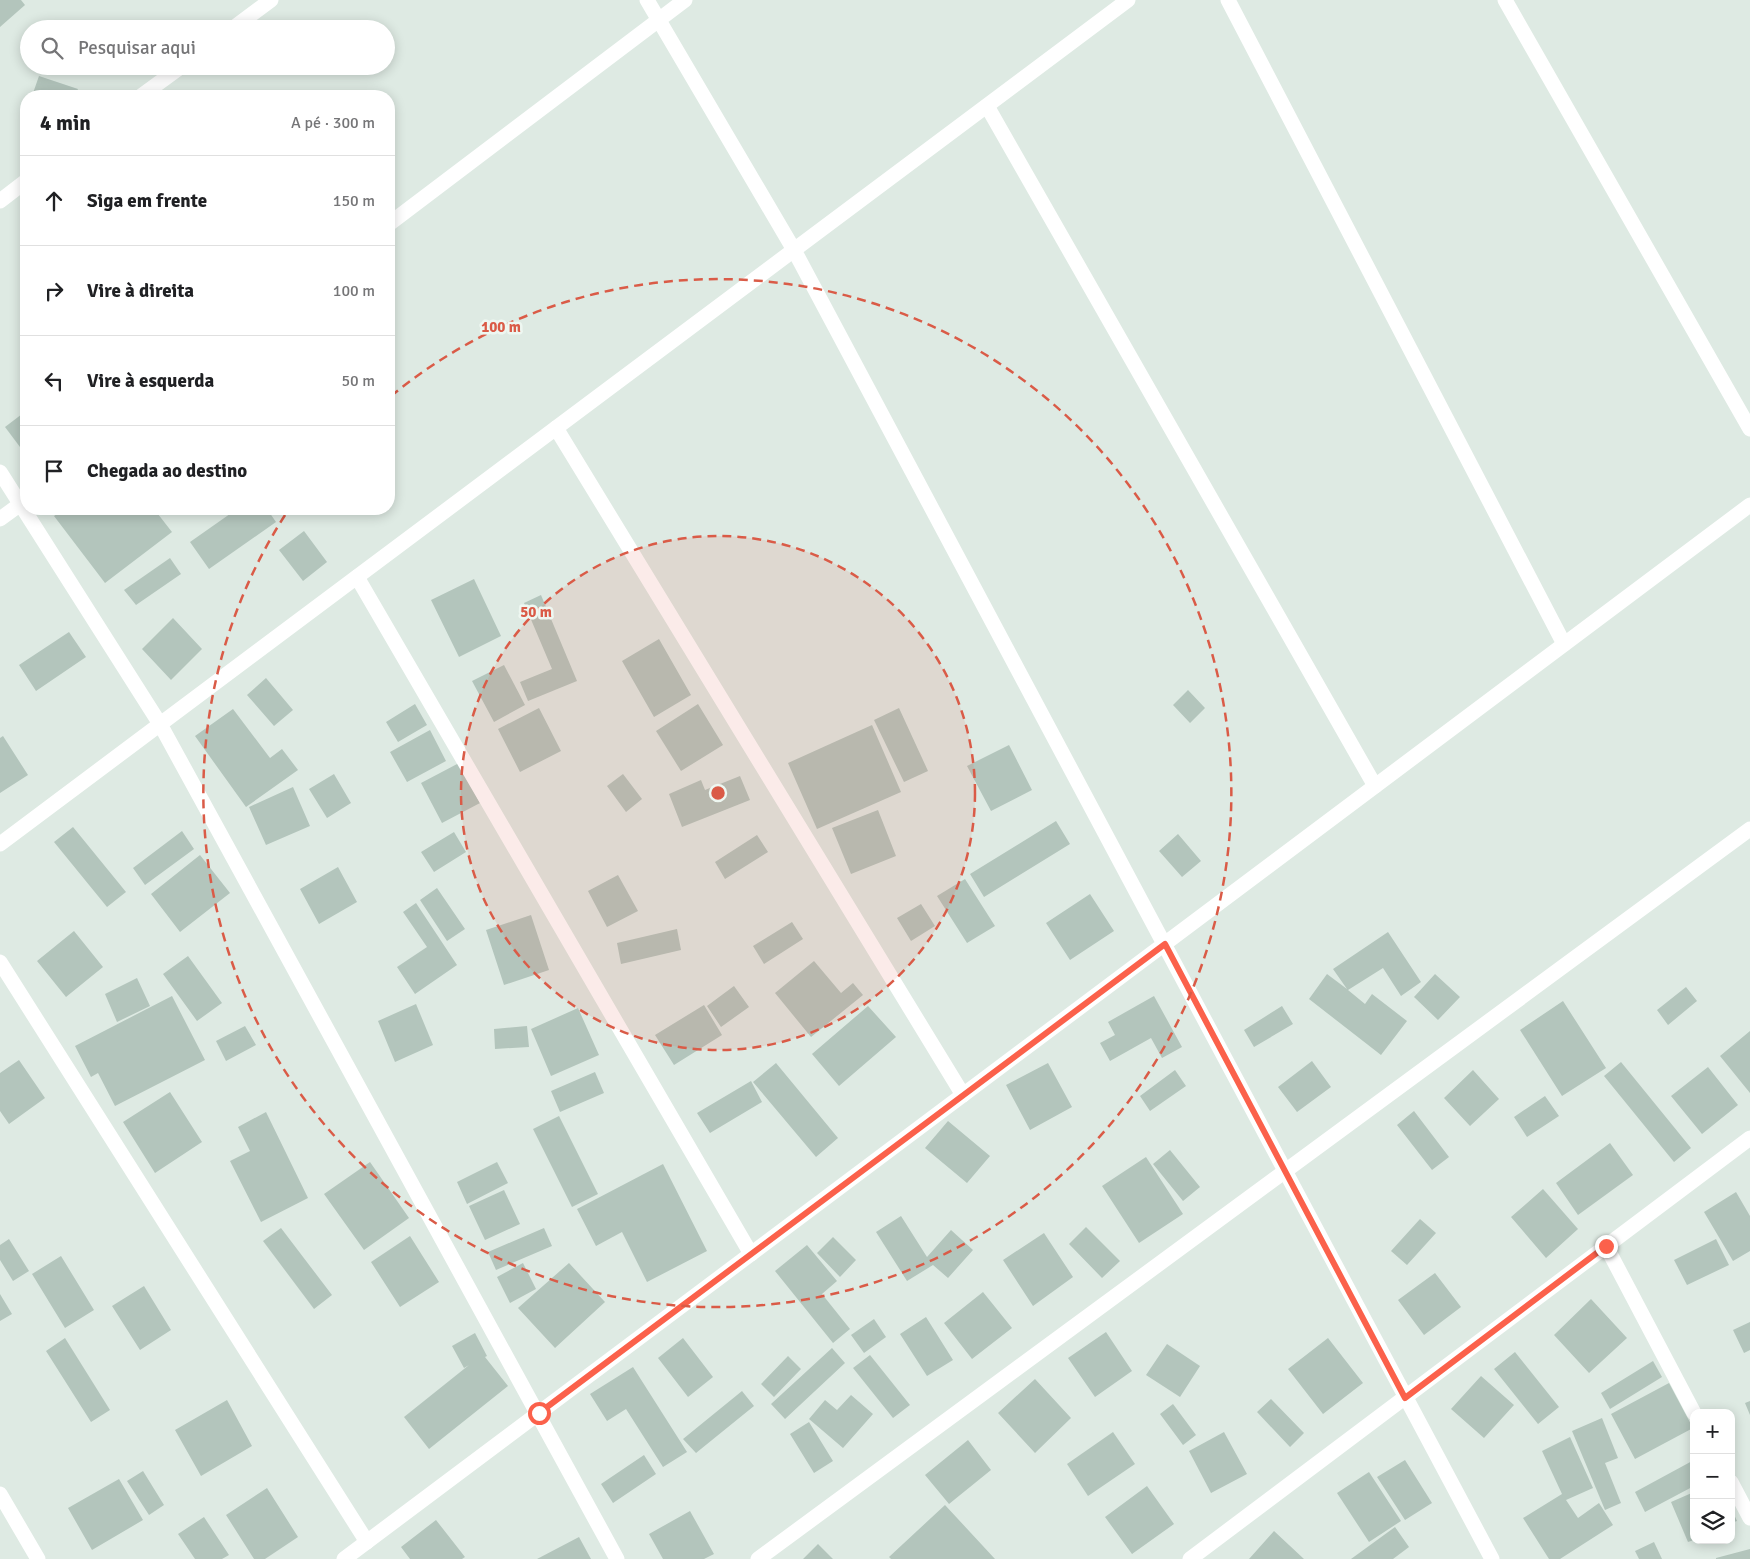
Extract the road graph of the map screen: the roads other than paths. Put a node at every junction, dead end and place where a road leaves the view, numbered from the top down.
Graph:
1 (271, 0) edge
2 (647, 0) edge
3 (685, 0) edge
4 (1128, 0) edge
5 (1228, 0) edge
6 (1504, 0) edge
7 (244, 20) edge
8 (658, 20) junction
9 (170, 75) edge
10 (149, 90) edge
11 (987, 106) junction
12 (20, 186) edge
13 (0, 201) edge
14 (395, 219) edge
15 (794, 250) junction
16 (556, 428) junction
17 (1750, 429) edge
18 (0, 472) edge
19 (20, 496) edge
20 (20, 504) edge
21 (1750, 505) edge
22 (33, 515) edge
23 (0, 519) edge
24 (357, 577) junction
25 (1564, 644) junction
26 (160, 724) junction
27 (1374, 786) junction
28 (1750, 829) edge
29 (0, 844) edge
30 (1165, 944) junction
31 (0, 962) edge
32 (963, 1095) junction
33 (1750, 1138) edge
34 (1285, 1171) junction
35 (1606, 1246) junction
36 (751, 1254) junction
37 (1405, 1398) junction
38 (1692, 1409) edge
39 (539, 1413) junction
40 (1735, 1490) edge
41 (0, 1494) edge
42 (1750, 1518) edge
43 (367, 1542) junction
44 (1198, 1557) edge
45 (38, 1559) edge
46 (344, 1559) edge
47 (617, 1559) edge
48 (758, 1559) edge
49 (1492, 1559) edge

1 - 7 street
2 - 8 street
3 - 8 street
4 - 11 street
5 - 25 street
6 - 17 street
8 - 14 street
8 - 15 street
9 - 10 street
11 - 15 street
11 - 27 street
12 - 13 street
15 - 16 street
15 - 30 street
16 - 24 street
16 - 32 street
18 - 19 street
20 - 23 street
21 - 25 street
22 - 26 street
24 - 26 street
24 - 36 street
25 - 27 street
26 - 29 street
26 - 39 street
27 - 30 street
28 - 34 street
30 - 32 street
30 - 34 street
31 - 43 street
32 - 36 street
33 - 35 street
34 - 37 street
34 - 48 street
35 - 37 street
35 - 38 street
36 - 39 street
37 - 44 street
37 - 49 street
39 - 43 street
39 - 47 street
40 - 42 street
41 - 45 street
43 - 46 street

